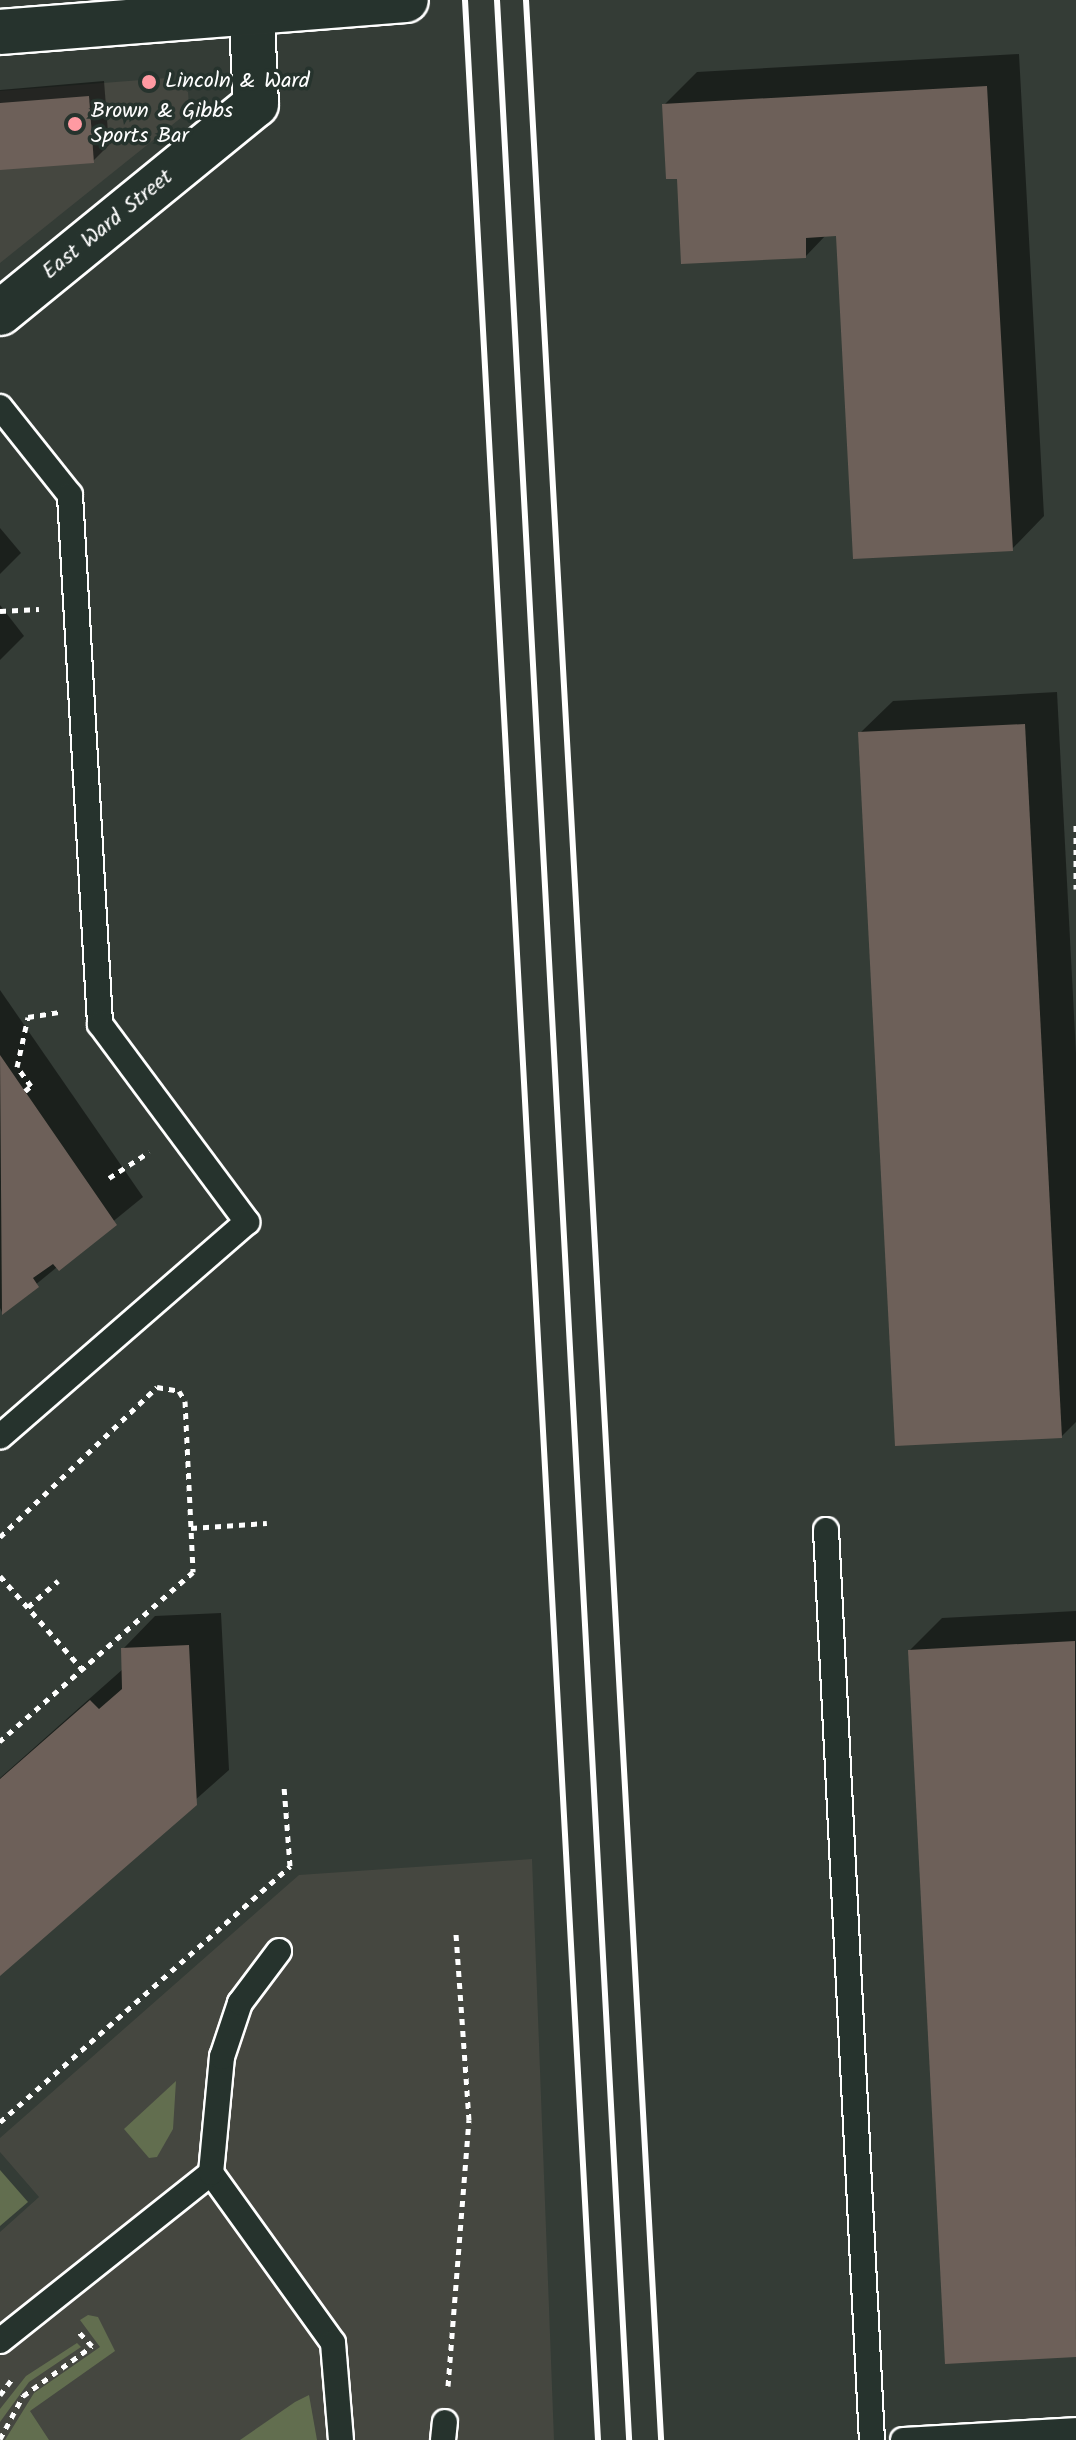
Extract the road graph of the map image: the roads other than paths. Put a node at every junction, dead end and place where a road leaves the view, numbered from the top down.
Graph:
1 (406, 0) edge
2 (252, 6) edge
3 (0, 32) edge
4 (0, 313) edge
5 (0, 407) edge
6 (0, 1437) edge
7 (826, 1530) dead end
8 (279, 1951) dead end
9 (211, 2173) junction
10 (0, 2341) edge
11 (1076, 2430) edge
12 (341, 2440) edge
13 (872, 2440) edge
14 (903, 2440) edge

1 - 2 street
2 - 3 street
2 - 4 street, East Ward Street
5 - 6 lane
7 - 13 lane
8 - 9 lane
9 - 10 lane
9 - 12 lane
11 - 14 lane

